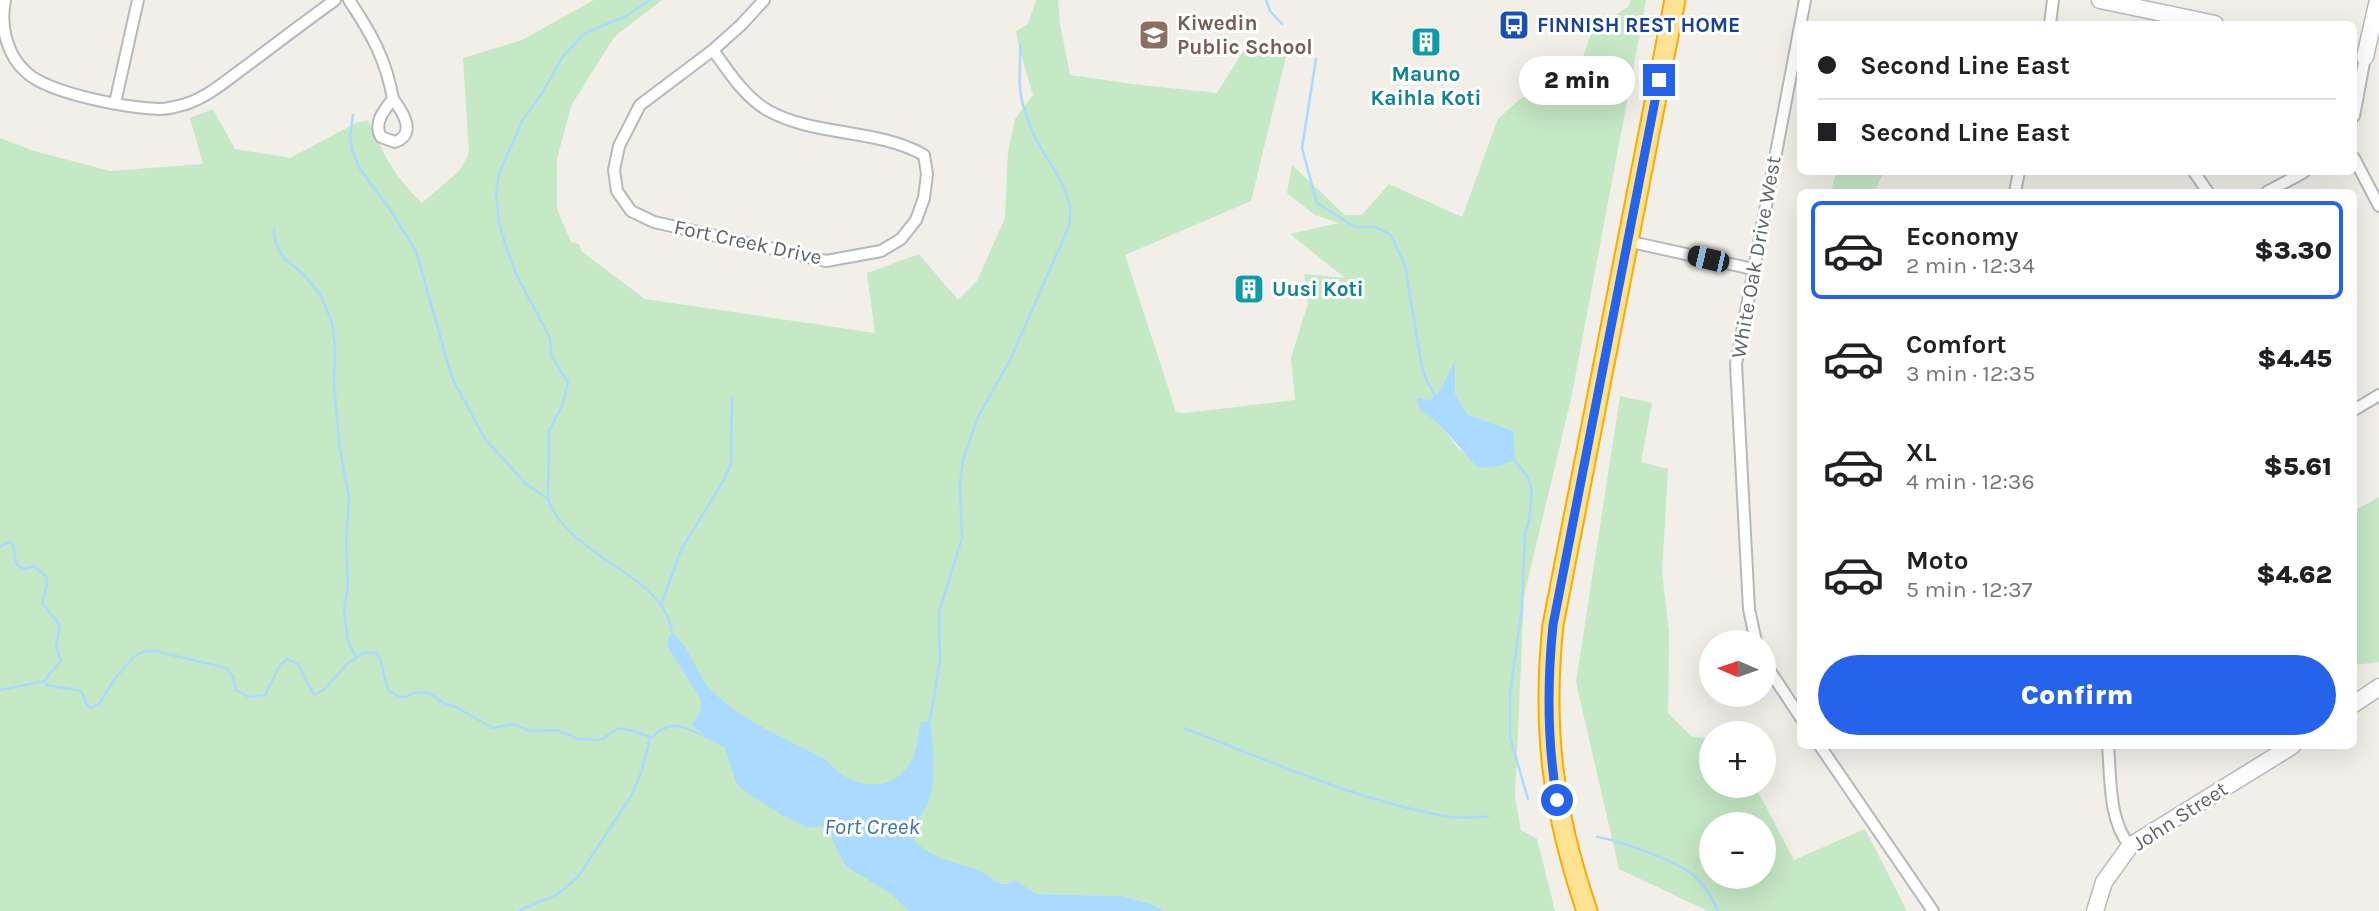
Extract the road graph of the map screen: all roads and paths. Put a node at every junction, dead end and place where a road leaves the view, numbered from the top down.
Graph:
1 (5, 0) edge
2 (138, 0) edge
3 (335, 0) edge
4 (349, 0) edge
5 (764, 0) edge
6 (1675, 0) edge
7 (1805, 0) edge
8 (2053, 0) edge
9 (2100, 0) edge
10 (2378, 0) edge
11 (757, 4) edge
12 (1801, 21) edge
13 (2050, 21) edge
14 (2201, 21) edge
15 (1797, 41) edge
16 (713, 50) junction
17 (2366, 57) edge
18 (393, 99) dead end
19 (2357, 101) edge
20 (115, 103) junction
21 (2357, 164) edge
22 (2298, 175) edge
23 (2273, 189) edge
24 (2379, 206) edge
25 (1627, 241) junction
26 (1753, 269) junction
27 (2379, 394) edge
28 (2357, 408) edge
29 (1753, 630) edge
30 (1776, 680) edge
31 (2379, 687) edge
32 (2357, 702) edge
33 (1797, 712) edge
34 (1822, 749) edge
35 (2108, 749) edge
36 (2287, 749) edge
37 (2130, 846) junction
38 (1587, 911) edge
39 (1933, 911) edge
40 (2095, 911) edge

1 - 20 street
2 - 20 street
3 - 20 street
4 - 18 street
5 - 11 street, Fort Creek Drive
6 - 25 highway
7 - 12 street, White Oak Drive West
8 - 13 street
9 - 14 street
10 - 17 street
11 - 16 street, Fort Creek Drive
15 - 26 street, White Oak Drive West
16 - 16 street, Fort Creek Drive
17 - 19 street
21 - 24 street
22 - 23 street
25 - 26 street
25 - 38 highway
26 - 29 street, White Oak Drive West
27 - 28 street
30 - 33 street
31 - 32 street
34 - 39 street
35 - 37 street
36 - 37 street, John Street
37 - 40 street, John Street

